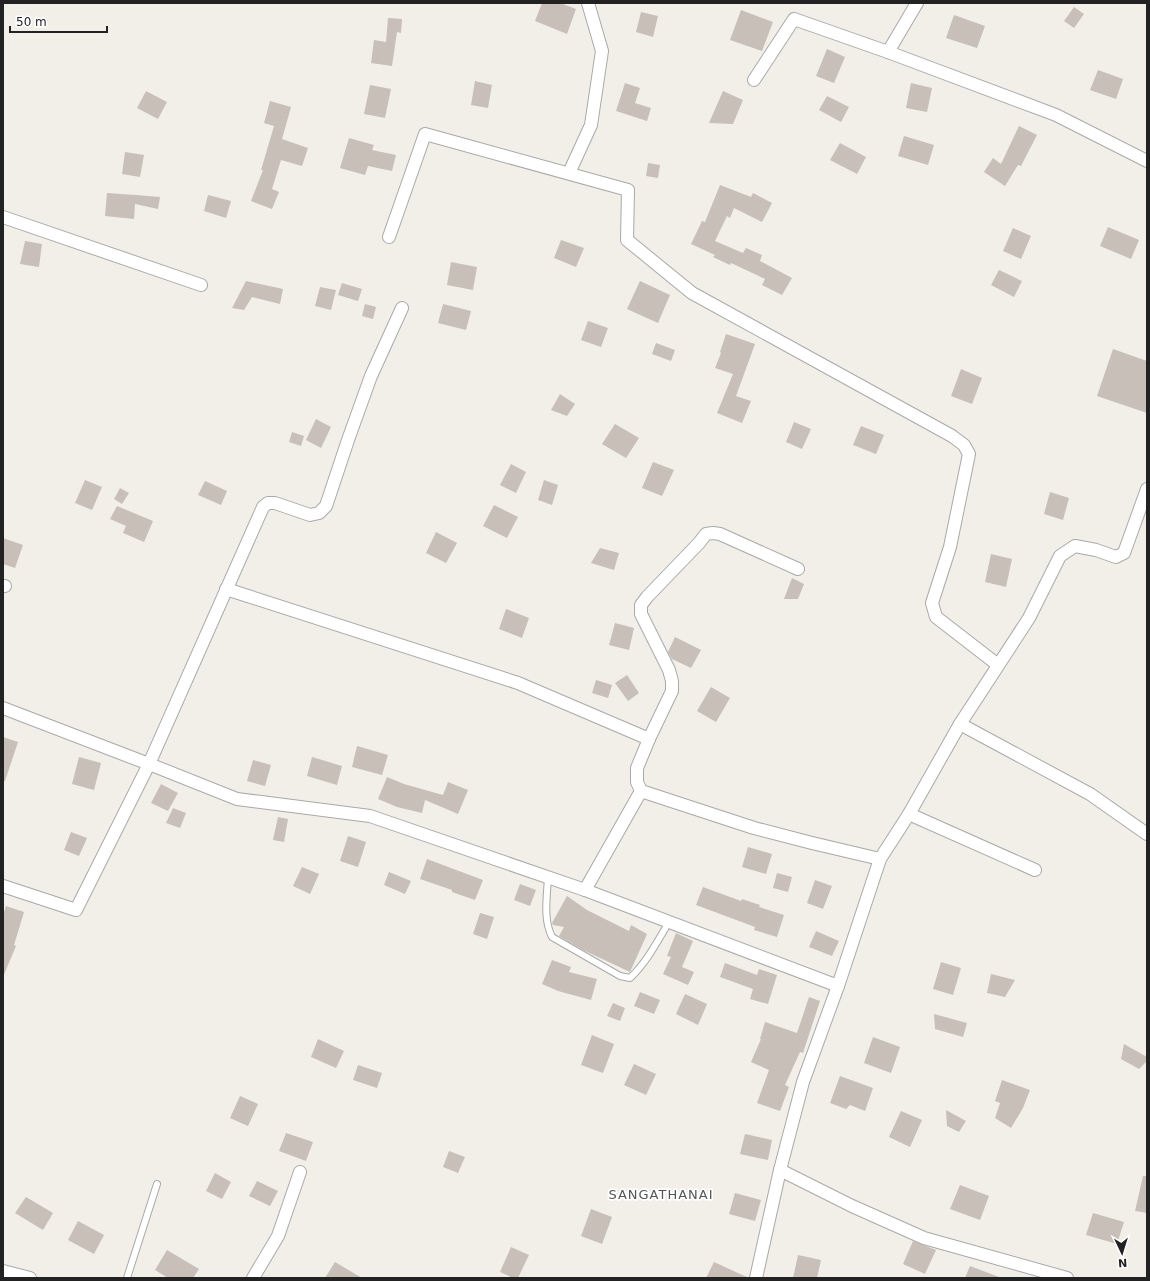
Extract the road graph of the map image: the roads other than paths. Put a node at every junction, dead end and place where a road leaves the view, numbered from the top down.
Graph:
1 (588, 3) edge
2 (917, 3) edge
3 (888, 52) junction
4 (754, 80) dead end
5 (1147, 161) edge
6 (569, 174) junction
7 (3, 217) edge
8 (389, 237) dead end
9 (201, 285) dead end
10 (402, 308) dead end
11 (1147, 489) edge
12 (798, 569) dead end
13 (226, 589) junction
14 (998, 665) junction
15 (3, 708) edge
16 (960, 724) junction
17 (650, 739) junction
18 (149, 764) junction
19 (641, 791) junction
20 (909, 814) junction
21 (1147, 834) edge
22 (880, 859) junction
23 (1035, 870) dead end
24 (548, 877) junction
25 (3, 886) edge
26 (585, 890) junction
27 (669, 922) junction
28 (838, 986) junction
29 (780, 1170) junction
30 (300, 1172) dead end
31 (157, 1184) dead end
32 (3, 1271) edge
33 (30, 1278) edge
34 (127, 1278) edge
35 (253, 1278) edge
36 (756, 1278) edge
37 (1067, 1278) edge

1 - 6 street
2 - 3 street
3 - 4 street
3 - 5 street
6 - 8 street
6 - 14 street
7 - 9 street
10 - 13 street
11 - 14 street
12 - 17 street
13 - 17 street
13 - 18 street
14 - 16 street
15 - 18 street
16 - 20 street
16 - 21 street
17 - 19 street
18 - 24 street
18 - 25 street
19 - 22 street
19 - 26 street
20 - 22 street
20 - 23 street
22 - 28 street
24 - 26 street
24 - 27 lane
26 - 27 street
27 - 28 street
28 - 29 street
29 - 36 street
29 - 37 street
30 - 35 street
31 - 34 lane
32 - 33 street

